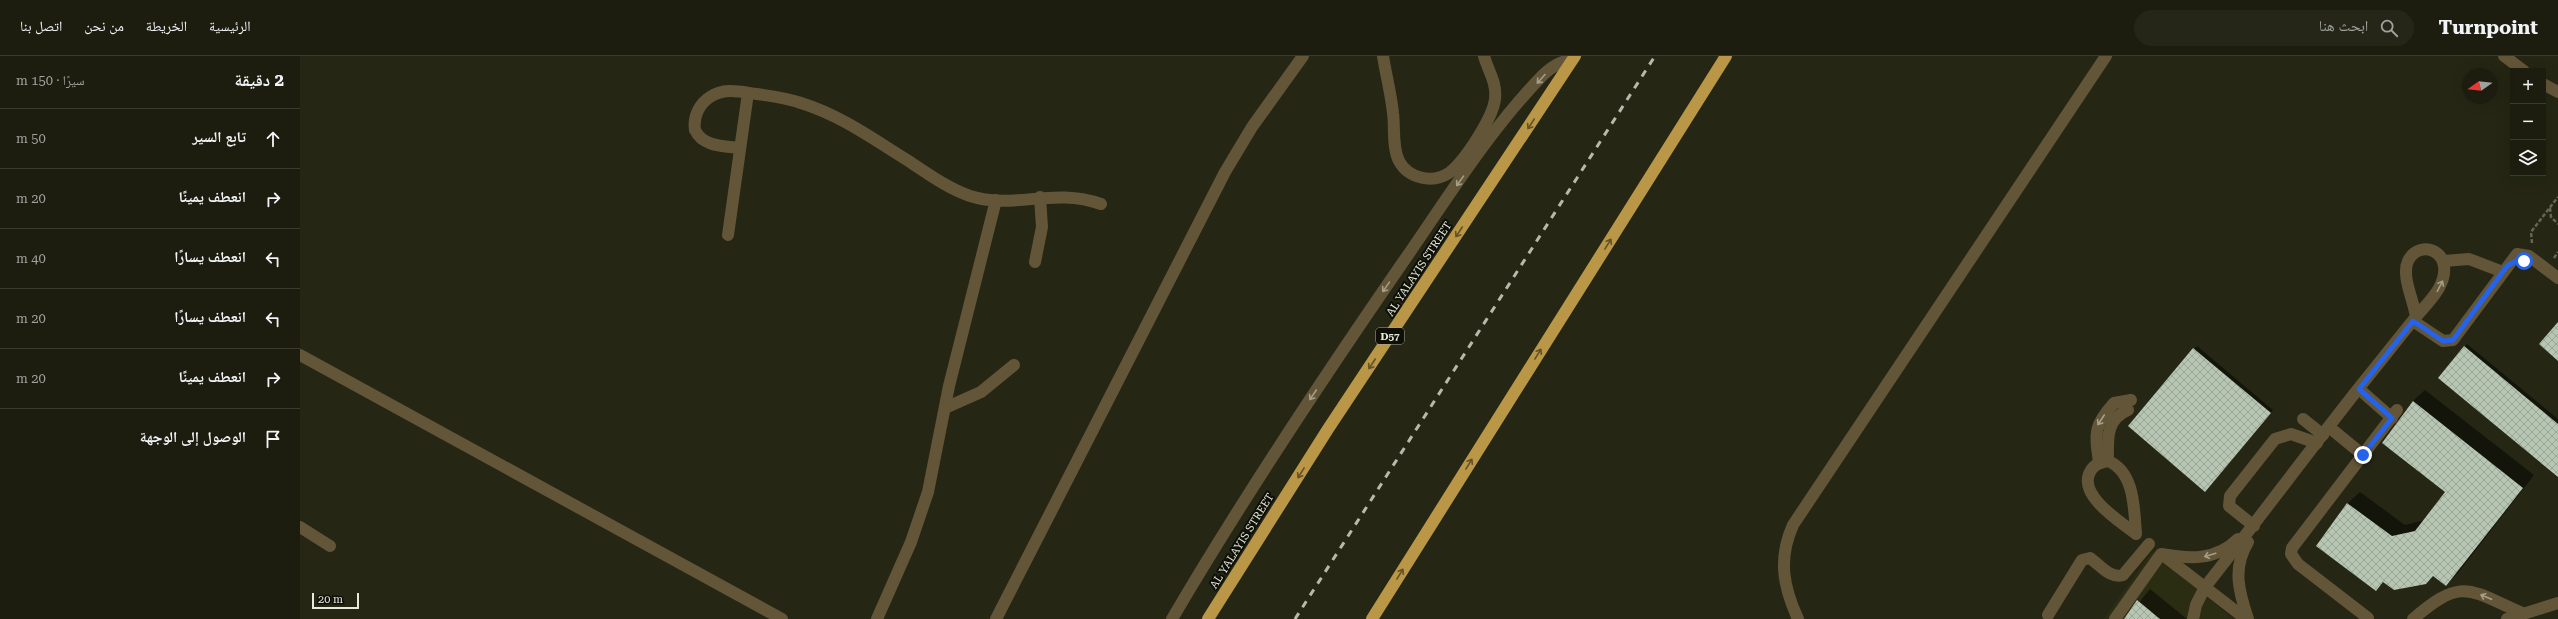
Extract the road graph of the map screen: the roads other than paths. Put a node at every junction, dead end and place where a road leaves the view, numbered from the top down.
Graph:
1 (1303, 56) edge
2 (1383, 56) edge
3 (1484, 56) edge
4 (1726, 56) edge
5 (2106, 56) edge
6 (2504, 56) edge
7 (1574, 58) edge
8 (2520, 68) edge
9 (2546, 86) edge
10 (2558, 92) edge
11 (748, 93) junction
12 (740, 148) junction
13 (1040, 197) junction
14 (996, 200) junction
15 (1101, 204) dead end
16 (728, 235) dead end
17 (2444, 261) junction
18 (1036, 262) dead end
19 (2505, 269) junction
20 (2558, 278) edge
21 (2558, 284) edge
22 (2414, 319) junction
23 (300, 355) edge
24 (1014, 365) dead end
25 (2359, 389) junction
26 (2129, 405) dead end
27 (945, 408) junction
28 (2301, 423) dead end
29 (2322, 436) junction
30 (2363, 455) junction
31 (2103, 462) junction
32 (2254, 526) junction
33 (300, 527) edge
34 (2136, 534) junction
35 (2149, 544) junction
36 (330, 546) dead end
37 (2161, 554) junction
38 (2205, 587) junction
39 (2555, 605) edge
40 (2522, 613) junction
41 (2048, 615) dead end
42 (2368, 618) dead end
43 (782, 619) edge
44 (877, 619) edge
45 (996, 619) edge
46 (1172, 619) edge
47 (1208, 619) edge
48 (1372, 619) edge
49 (1798, 619) edge
50 (2115, 619) edge
51 (2193, 619) edge
52 (2247, 619) edge
53 (2413, 619) edge
54 (2507, 619) edge

1 - 45 street
2 - 3 street
48 -> 4 highway
5 - 49 street
6 - 8 street
7 -> 46 street
7 -> 47 highway, AL YALAYIS STREET / D57
9 - 10 street
11 - 12 street
11 - 12 street
11 - 14 street
12 - 16 street
13 - 14 street
13 - 15 street
13 - 18 street
14 - 27 street
17 - 19 street
22 -> 17 street
17 - 22 street
19 - 20 street
19 - 21 street
19 - 22 street
22 - 25 street
23 - 43 street
24 - 27 street
25 - 29 street
25 - 30 street
26 - 31 street
27 - 44 street
28 - 29 street
29 - 30 street
29 - 32 street
29 - 32 street
30 - 42 street
31 - 34 street
31 - 34 street
32 -> 37 street
32 - 38 street
32 - 52 street
33 - 36 street
34 - 35 street
35 - 37 street
35 - 41 street
37 - 38 street
37 - 50 street
38 - 51 street
38 - 52 street
39 - 40 street
40 -> 53 street
40 - 54 street

